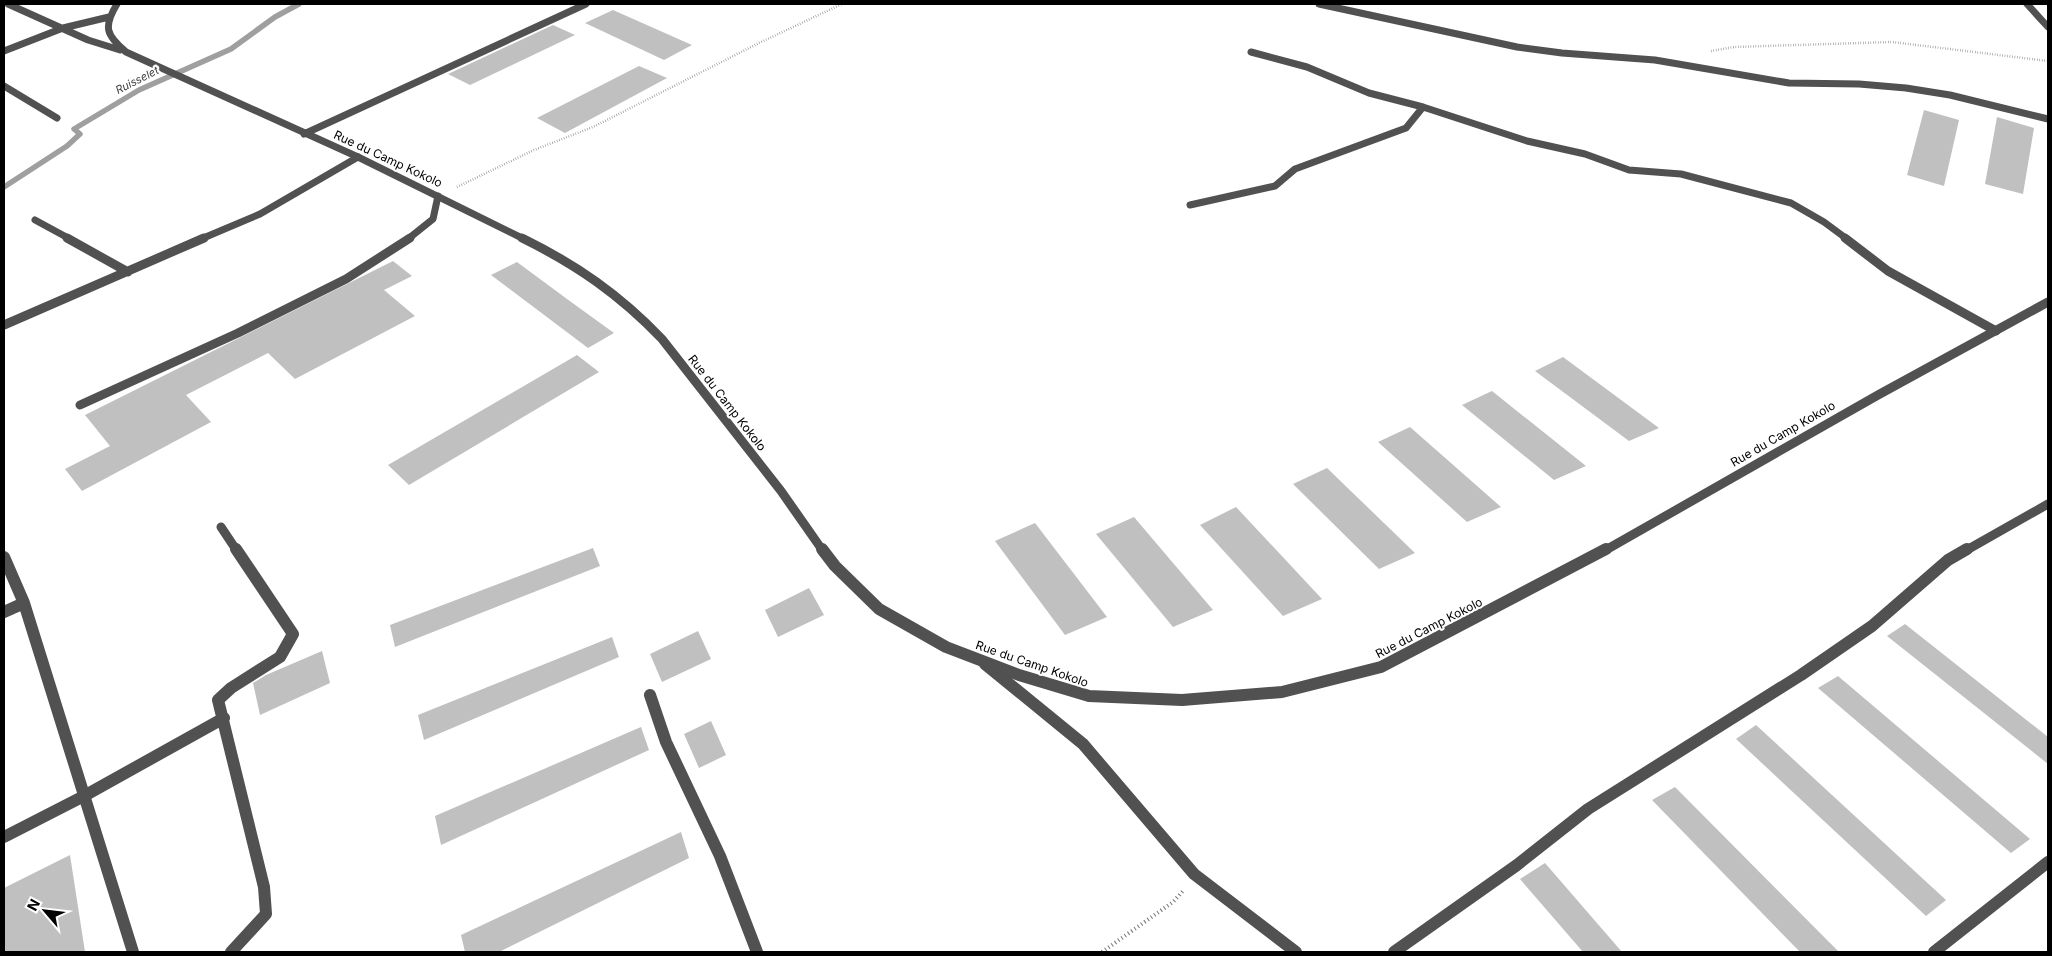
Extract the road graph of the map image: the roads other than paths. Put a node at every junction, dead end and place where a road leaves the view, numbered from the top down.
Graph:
1 (8, 4) edge
2 (117, 4) edge
3 (586, 4) edge
4 (1319, 4) edge
5 (2027, 4) edge
6 (108, 17) junction
7 (2048, 27) edge
8 (63, 28) junction
9 (4, 51) edge
10 (126, 52) junction
11 (1251, 52) dead end
12 (4, 86) edge
13 (1423, 107) junction
14 (57, 118) dead end
15 (2048, 119) edge
16 (304, 134) junction
17 (358, 157) junction
18 (438, 196) junction
19 (1190, 205) dead end
20 (35, 220) dead end
21 (128, 272) junction
22 (2048, 302) edge
23 (4, 325) edge
24 (1996, 331) junction
25 (80, 405) dead end
26 (2048, 504) edge
27 (221, 527) dead end
28 (4, 557) edge
29 (24, 603) junction
30 (4, 612) edge
31 (981, 661) junction
32 (650, 696) dead end
33 (224, 718) junction
34 (84, 796) junction
35 (4, 837) edge
36 (2048, 862) edge
37 (133, 952) edge
38 (232, 952) edge
39 (757, 952) edge
40 (1296, 952) edge
41 (1394, 952) edge
42 (1934, 952) edge

1 - 8 street
2 - 6 street
3 - 16 street
4 - 15 street
5 - 7 street
6 - 8 street
6 - 10 street
8 - 9 street
8 - 10 street
10 - 16 street, Rue du Camp Kokolo
11 - 13 street
12 - 14 street
13 - 19 street
13 - 24 street
16 - 17 street, Rue du Camp Kokolo
17 - 18 street, Rue du Camp Kokolo
17 - 21 street
18 - 25 street
18 - 31 street, Rue du Camp Kokolo
20 - 21 street
21 - 23 street
22 - 24 street, Rue du Camp Kokolo
24 - 31 street, Rue du Camp Kokolo
26 - 41 street
27 - 33 street
28 - 29 street
29 - 30 street
29 - 34 street
31 - 40 street
32 - 39 street
33 - 34 street
33 - 38 street
34 - 35 street
34 - 37 street
36 - 42 street

